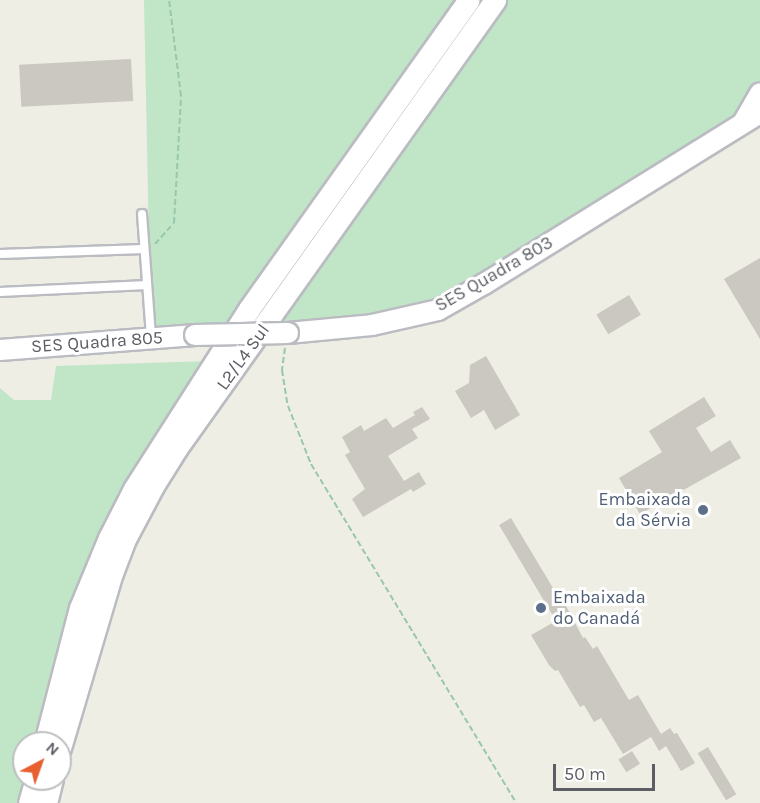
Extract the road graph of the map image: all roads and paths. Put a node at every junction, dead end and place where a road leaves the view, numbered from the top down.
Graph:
1 (170, 0) edge
2 (469, 0) edge
3 (495, 0) edge
4 (760, 93) edge
5 (760, 113) edge
6 (743, 124) junction
7 (142, 214) dead end
8 (144, 249) junction
9 (0, 254) edge
10 (147, 285) junction
11 (0, 292) edge
12 (288, 333) junction
13 (195, 336) joint
14 (151, 338) junction
15 (0, 350) edge
16 (48, 731) edge
17 (65, 731) edge
18 (516, 803) edge

1 - 8 path
2 - 16 main road, L2/L4 Sul
3 - 17 main road, L2/L4 Sul
4 - 6 street
5 - 6 street, SES Quadra 803
6 - 12 street, SES Quadra 803
7 - 8 lane
8 - 9 lane
8 - 10 lane
10 - 11 lane
10 - 14 lane
12 - 13 street, SES Quadra 803, bridge
12 - 18 path
13 - 14 street, SES Quadra 805
14 - 15 street, SES Quadra 805

